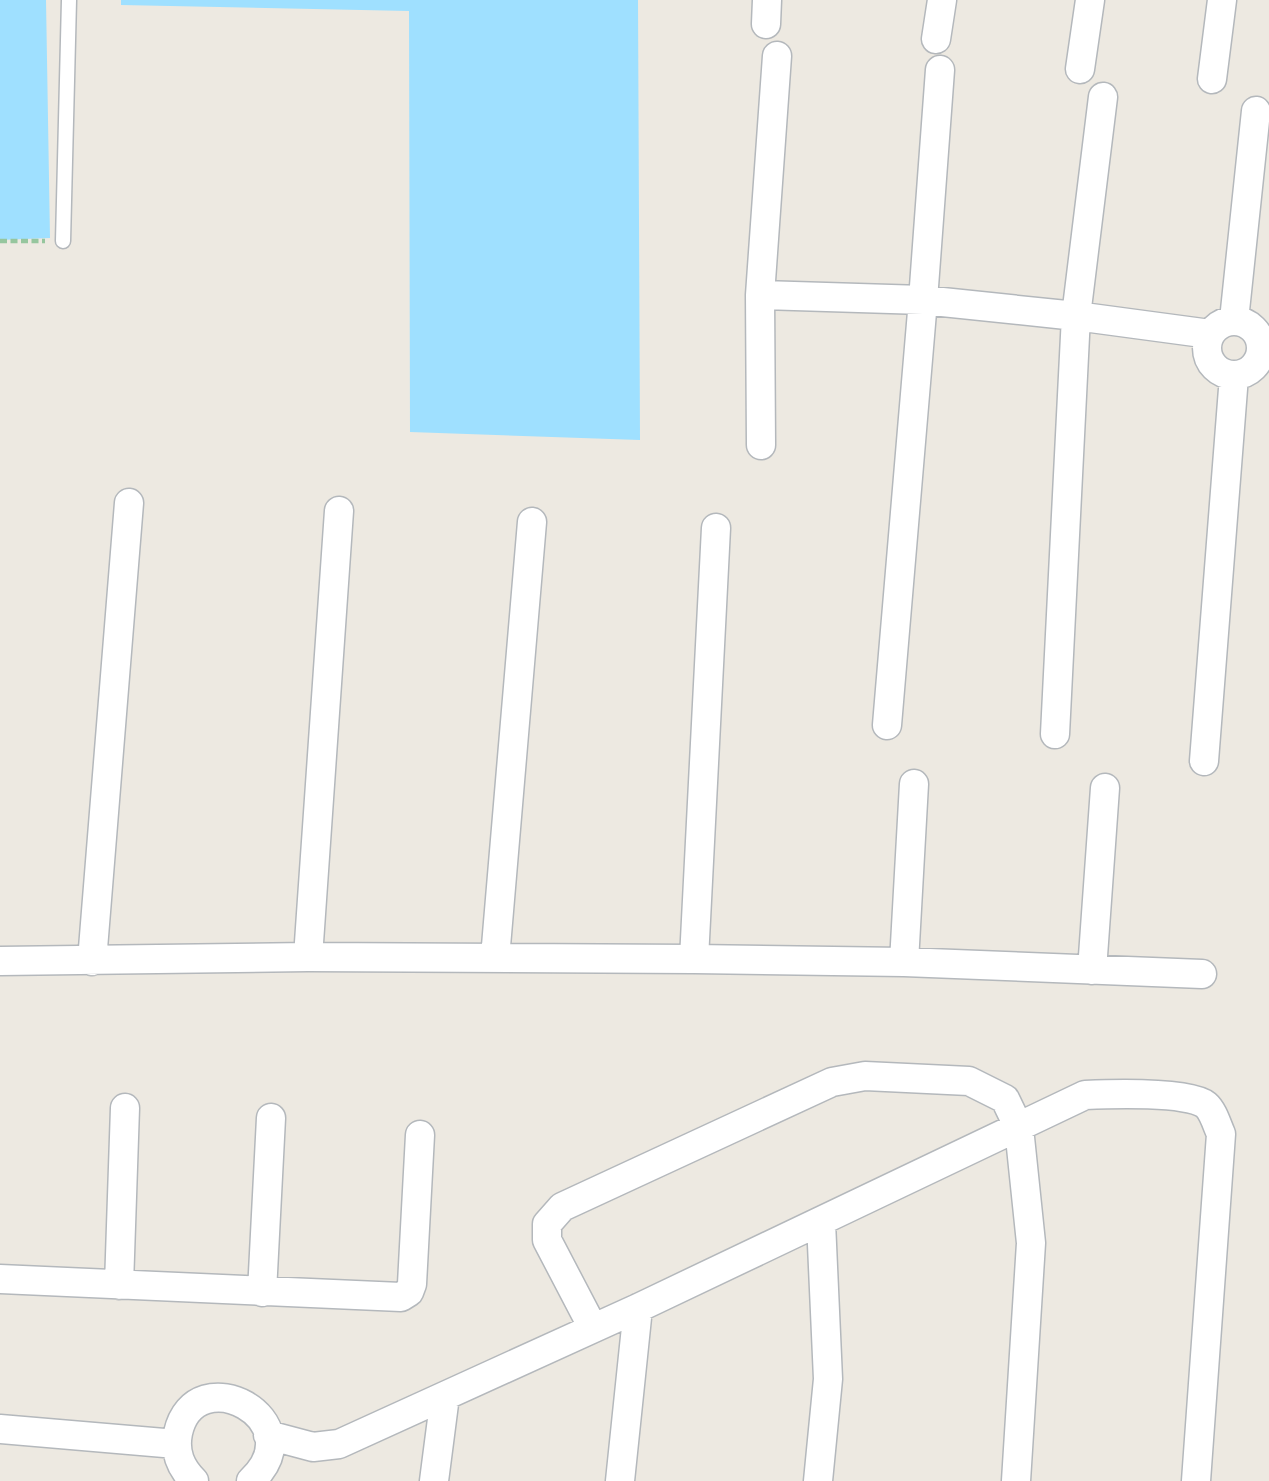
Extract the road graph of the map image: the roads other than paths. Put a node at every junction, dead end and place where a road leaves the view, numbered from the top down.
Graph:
1 (69, 0) edge
2 (942, 0) edge
3 (1090, 0) edge
4 (1222, 0) edge
5 (936, 39) dead end
6 (777, 56) dead end
7 (1080, 69) dead end
8 (940, 70) dead end
9 (1212, 79) dead end
10 (1103, 97) dead end
11 (1256, 111) dead end
12 (63, 241) road end
13 (760, 295) junction
14 (923, 300) junction
15 (1076, 316) junction
16 (1234, 320) junction
17 (1210, 334) junction
18 (1264, 366) edge
19 (1234, 376) junction
20 (761, 445) dead end
21 (129, 503) dead end
22 (340, 511) dead end
23 (531, 522) dead end
24 (716, 528) dead end
25 (887, 725) dead end
26 (1055, 734) dead end
27 (1204, 761) dead end
28 (914, 784) dead end
29 (1105, 788) dead end
30 (308, 957) junction
31 (495, 958) junction
32 (694, 959) junction
33 (0, 961) edge
34 (92, 961) junction
35 (904, 962) junction
36 (1091, 970) junction
37 (1202, 974) dead end
38 (125, 1108) dead end
39 (271, 1118) dead end
40 (1018, 1128) junction
41 (420, 1135) dead end
42 (821, 1222) junction
43 (0, 1279) edge
44 (119, 1285) junction
45 (262, 1292) junction
46 (638, 1308) junction
47 (593, 1328) junction
48 (445, 1396) junction
49 (0, 1429) edge
50 (268, 1434) junction
51 (176, 1444) junction
52 (194, 1481) edge
53 (251, 1481) edge
54 (434, 1481) edge
55 (620, 1481) edge
56 (818, 1481) edge
57 (1016, 1481) edge
58 (1196, 1481) edge

1 - 12 lane
2 - 5 street
3 - 7 street
4 - 9 street
6 - 13 street
8 - 14 street
10 - 15 street
11 - 16 street
13 - 14 street
13 - 20 street
14 - 15 street
14 - 25 street
15 - 17 street
15 - 26 street
16 - 17 street
16 - 18 street
17 - 19 street
18 - 19 street
19 - 27 street
21 - 34 street
22 - 30 street
23 - 31 street
24 - 32 street
28 - 35 street
29 - 36 street
30 - 31 street
30 - 34 street
31 - 32 street
32 - 35 street
33 - 34 street
35 - 36 street
36 - 37 street
38 - 44 street
39 - 45 street
40 - 42 street
40 - 47 street
40 - 57 street
40 - 58 street
41 - 45 street
42 - 46 street
42 - 56 street
43 - 44 street
44 - 45 street
46 - 47 street
46 - 55 street
47 - 48 street
48 - 50 street
48 - 54 street
49 - 51 street
50 - 51 street
50 - 53 street
51 - 52 street

